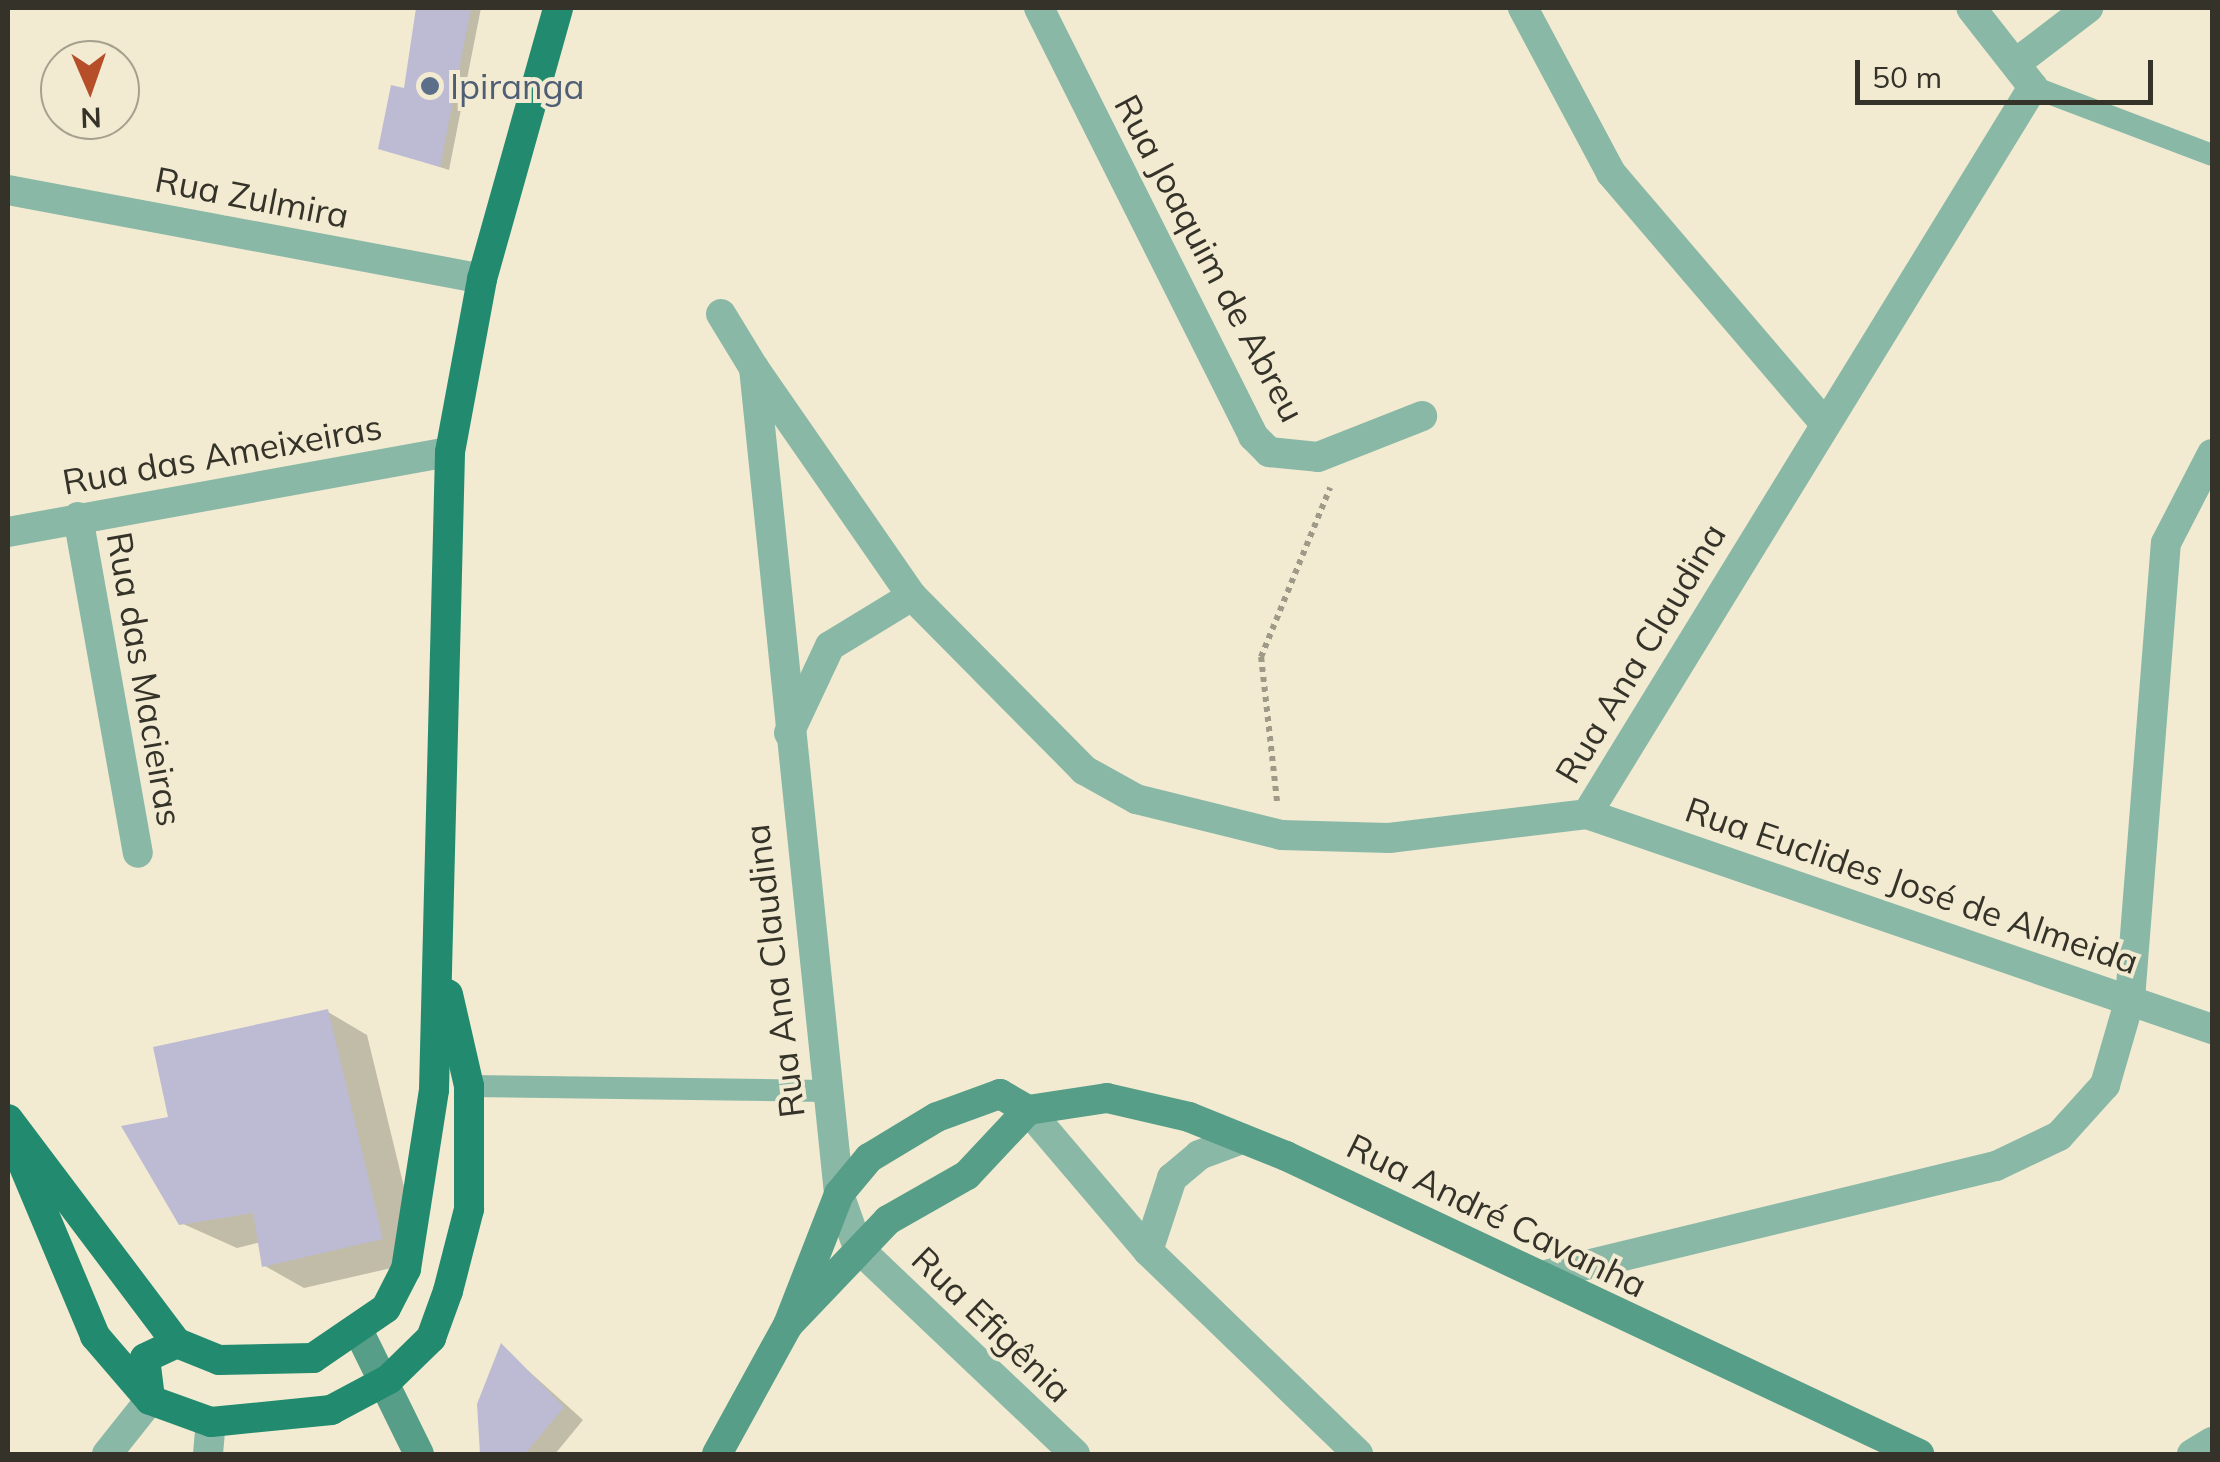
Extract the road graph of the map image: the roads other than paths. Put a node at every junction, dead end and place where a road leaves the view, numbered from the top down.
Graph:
1 (558, 8) edge
2 (1039, 8) edge
3 (1523, 8) edge
4 (1972, 8) edge
5 (2088, 8) edge
6 (2026, 73) junction
7 (2212, 155) edge
8 (8, 190) edge
9 (482, 279) junction
10 (721, 314) dead end
11 (754, 368) junction
12 (1422, 416) dead end
13 (1824, 422) junction
14 (450, 452) junction
15 (2212, 454) edge
16 (78, 518) junction
17 (8, 532) edge
18 (912, 596) junction
19 (786, 740) junction
20 (1586, 814) junction
21 (138, 853) dead end
22 (440, 957) junction
23 (2130, 999) junction
24 (2212, 1029) edge
25 (469, 1086) junction
26 (825, 1090) junction
27 (1028, 1110) junction
28 (8, 1121) edge
29 (1242, 1138) junction
30 (839, 1194) junction
31 (858, 1248) junction
32 (1148, 1251) junction
33 (1548, 1274) junction
34 (788, 1324) junction
35 (358, 1330) junction
36 (178, 1343) junction
37 (389, 1379) junction
38 (150, 1400) junction
39 (210, 1422) junction
40 (2212, 1442) edge
41 (107, 1454) edge
42 (208, 1454) edge
43 (419, 1454) edge
44 (717, 1454) edge
45 (1075, 1454) edge
46 (1358, 1454) edge
47 (1919, 1454) edge
48 (2192, 1454) edge

1 - 9 main road
2 - 12 street, Rua Joaquim de Abreu
3 - 13 street
4 - 6 street
5 - 6 street, Rua Ana Claudina
6 - 7 lane
6 - 13 street, Rua Ana Claudina
8 - 9 street, Rua Zulmira
9 - 14 main road
10 - 11 street, Rua Ana Claudina
11 - 18 street, Rua Ana Claudina
11 - 19 street, Rua Ana Claudina
13 - 20 street, Rua Ana Claudina
14 - 16 street, Rua das Ameixeiras
14 - 22 main road
15 - 23 street
16 - 17 street, Rua das Ameixeiras
16 - 21 street, Rua das Macieiras
18 - 19 street
18 - 20 street, Rua Ana Claudina
19 - 26 street, Rua Ana Claudina
20 - 23 street, Rua Euclides José de Almeida
22 - 25 main road
22 - 35 main road
23 - 24 street, Rua Euclides José de Almeida
23 - 33 street
25 - 26 lane
25 - 37 main road
26 - 30 street, Rua Ana Claudina
27 - 29 street, Rua André Cavanha
27 - 30 street, Rua André Cavanha
27 - 31 street, Rua André Cavanha
27 - 32 street
28 - 36 main road
28 - 38 main road
29 - 32 street
29 - 33 street, Rua André Cavanha
30 - 31 street, Rua Ana Claudina
30 - 34 street, Rua André Cavanha
31 - 34 street, Rua André Cavanha
31 - 45 street, Rua Efigênia
32 - 46 street
33 - 47 street, Rua André Cavanha
34 - 44 street, Rua André Cavanha
35 - 36 main road
35 - 37 street
36 - 38 main road
37 - 39 main road
37 - 43 street
38 - 39 main road
38 - 41 street
39 - 42 street
40 - 48 street

